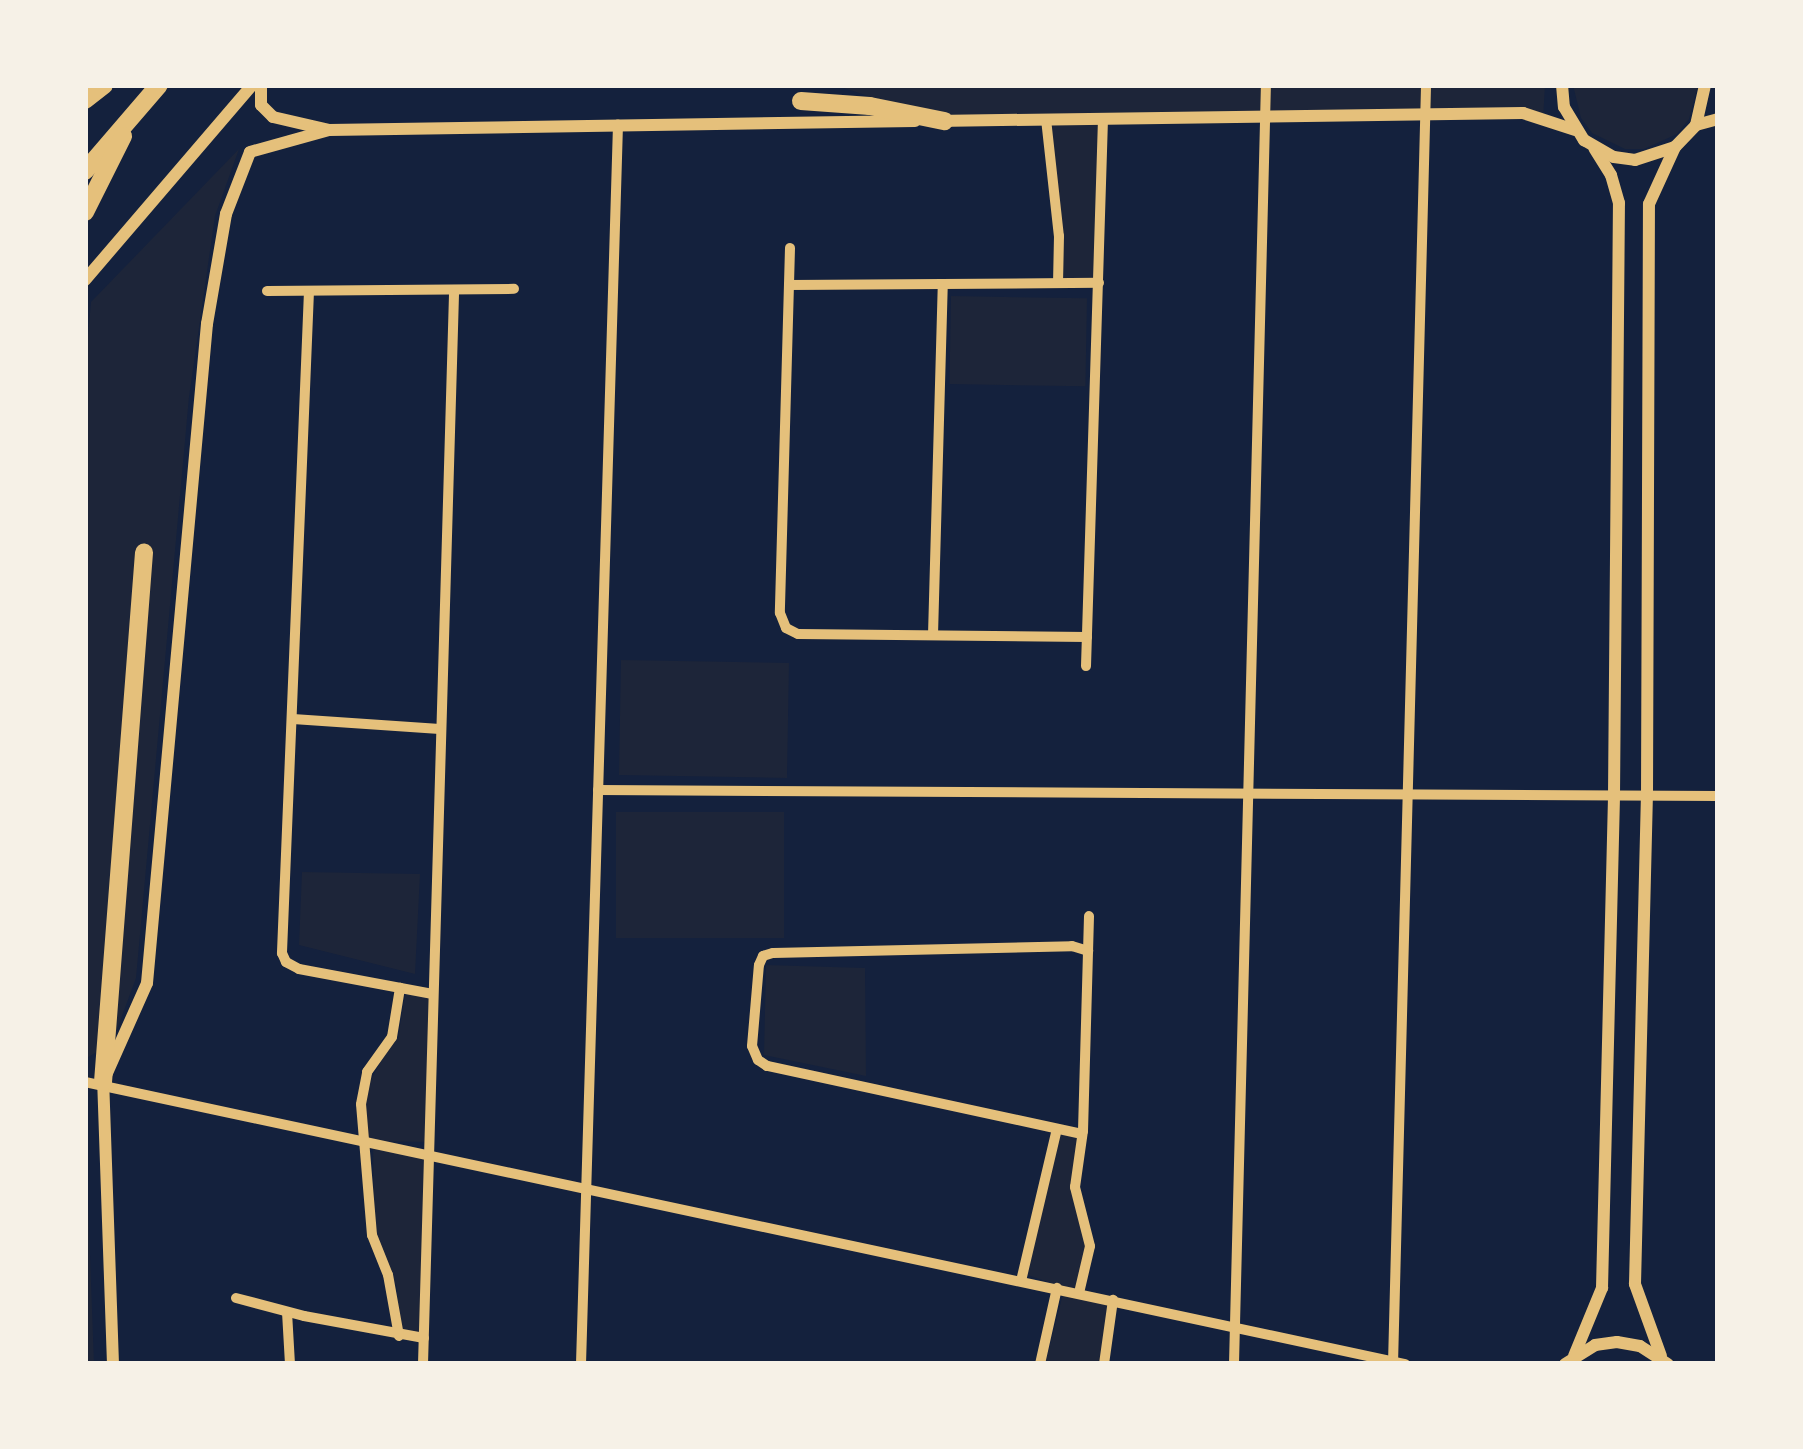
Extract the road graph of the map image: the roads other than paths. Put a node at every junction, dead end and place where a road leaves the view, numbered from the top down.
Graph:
1 (104, 85) edge
2 (158, 85) edge
3 (252, 85) edge
4 (261, 85) edge
5 (1266, 85) edge
6 (1426, 85) edge
7 (1562, 85) edge
8 (1705, 85) edge
9 (85, 100) edge
10 (801, 100) dead end
11 (135, 113) junction
12 (1425, 114) junction
13 (1265, 116) junction
14 (1046, 119) junction
15 (1104, 119) junction
16 (1718, 119) edge
17 (944, 121) junction
18 (1696, 124) junction
19 (618, 125) junction
20 (328, 130) junction
21 (1575, 130) junction
22 (1675, 147) junction
23 (1595, 149) junction
24 (85, 171) edge
25 (85, 212) edge
26 (790, 248) dead end
27 (85, 280) edge
28 (1058, 283) junction
29 (1098, 283) junction
30 (943, 284) junction
31 (789, 286) junction
32 (514, 288) dead end
33 (267, 290) dead end
34 (309, 292) junction
35 (454, 292) junction
36 (144, 554) dead end
37 (933, 636) junction
38 (1087, 637) junction
39 (1086, 666) dead end
40 (292, 719) junction
41 (440, 729) junction
42 (598, 790) junction
43 (1248, 794) junction
44 (1408, 794) junction
45 (1614, 796) junction
46 (1647, 796) junction
47 (1718, 796) edge
48 (1089, 916) dead end
49 (1088, 951) junction
50 (400, 988) junction
51 (433, 994) junction
52 (94, 1082) edge
53 (1057, 1129) junction
54 (1082, 1134) junction
55 (367, 1142) junction
56 (429, 1152) junction
57 (586, 1186) junction
58 (1021, 1280) junction
59 (1056, 1288) junction
60 (1079, 1293) junction
61 (236, 1298) dead end
62 (1113, 1300) junction
63 (287, 1312) junction
64 (1234, 1327) junction
65 (399, 1336) junction
66 (424, 1338) junction
67 (1570, 1360) edge
68 (1665, 1360) edge
69 (1397, 1363) edge
70 (113, 1364) edge
71 (290, 1364) edge
72 (423, 1364) edge
73 (581, 1364) edge
74 (1040, 1364) edge
75 (1104, 1364) edge
76 (1234, 1364) edge

1 - 9 highway
2 - 11 highway
3 - 27 street
4 - 20 street
5 - 13 street
6 - 12 street
7 - 21 street
8 - 18 street
10 - 17 highway
11 - 24 highway
11 - 25 highway
12 - 13 street
12 - 21 street
12 - 44 street
13 - 15 street
13 - 43 street
14 - 15 street
14 - 17 street
14 - 28 street
15 - 29 street
16 - 18 street
17 - 19 street
18 - 22 street
19 - 20 street
19 - 42 street
20 - 52 street
21 - 23 street
22 - 23 street
22 - 46 street
23 - 45 street
26 - 31 street
28 - 29 street
28 - 30 street
29 - 38 street
30 - 31 street
30 - 37 street
31 - 37 street
32 - 35 street
33 - 34 street
34 - 35 street
34 - 40 street
35 - 41 street
36 - 52 highway
37 - 38 street
38 - 39 street
40 - 41 street
40 - 50 street
41 - 51 street
42 - 43 street
42 - 57 street
43 - 44 street
43 - 64 street
44 - 45 street
44 - 69 street
45 - 46 street
45 - 67 street
46 - 47 street
46 - 68 street
48 - 49 street
49 - 53 street
49 - 54 street
50 - 51 street
50 - 55 street
51 - 56 street
52 - 55 street
52 - 70 street
53 - 54 street
53 - 58 street
54 - 60 street
55 - 56 street
55 - 65 street
56 - 57 street
56 - 66 street
57 - 58 street
57 - 73 street
58 - 59 street
59 - 60 street
59 - 74 street
60 - 62 street
61 - 63 street
62 - 64 street
62 - 75 street
63 - 65 street
63 - 71 street
64 - 69 street
64 - 76 street
65 - 66 street
66 - 72 street
67 - 68 street

